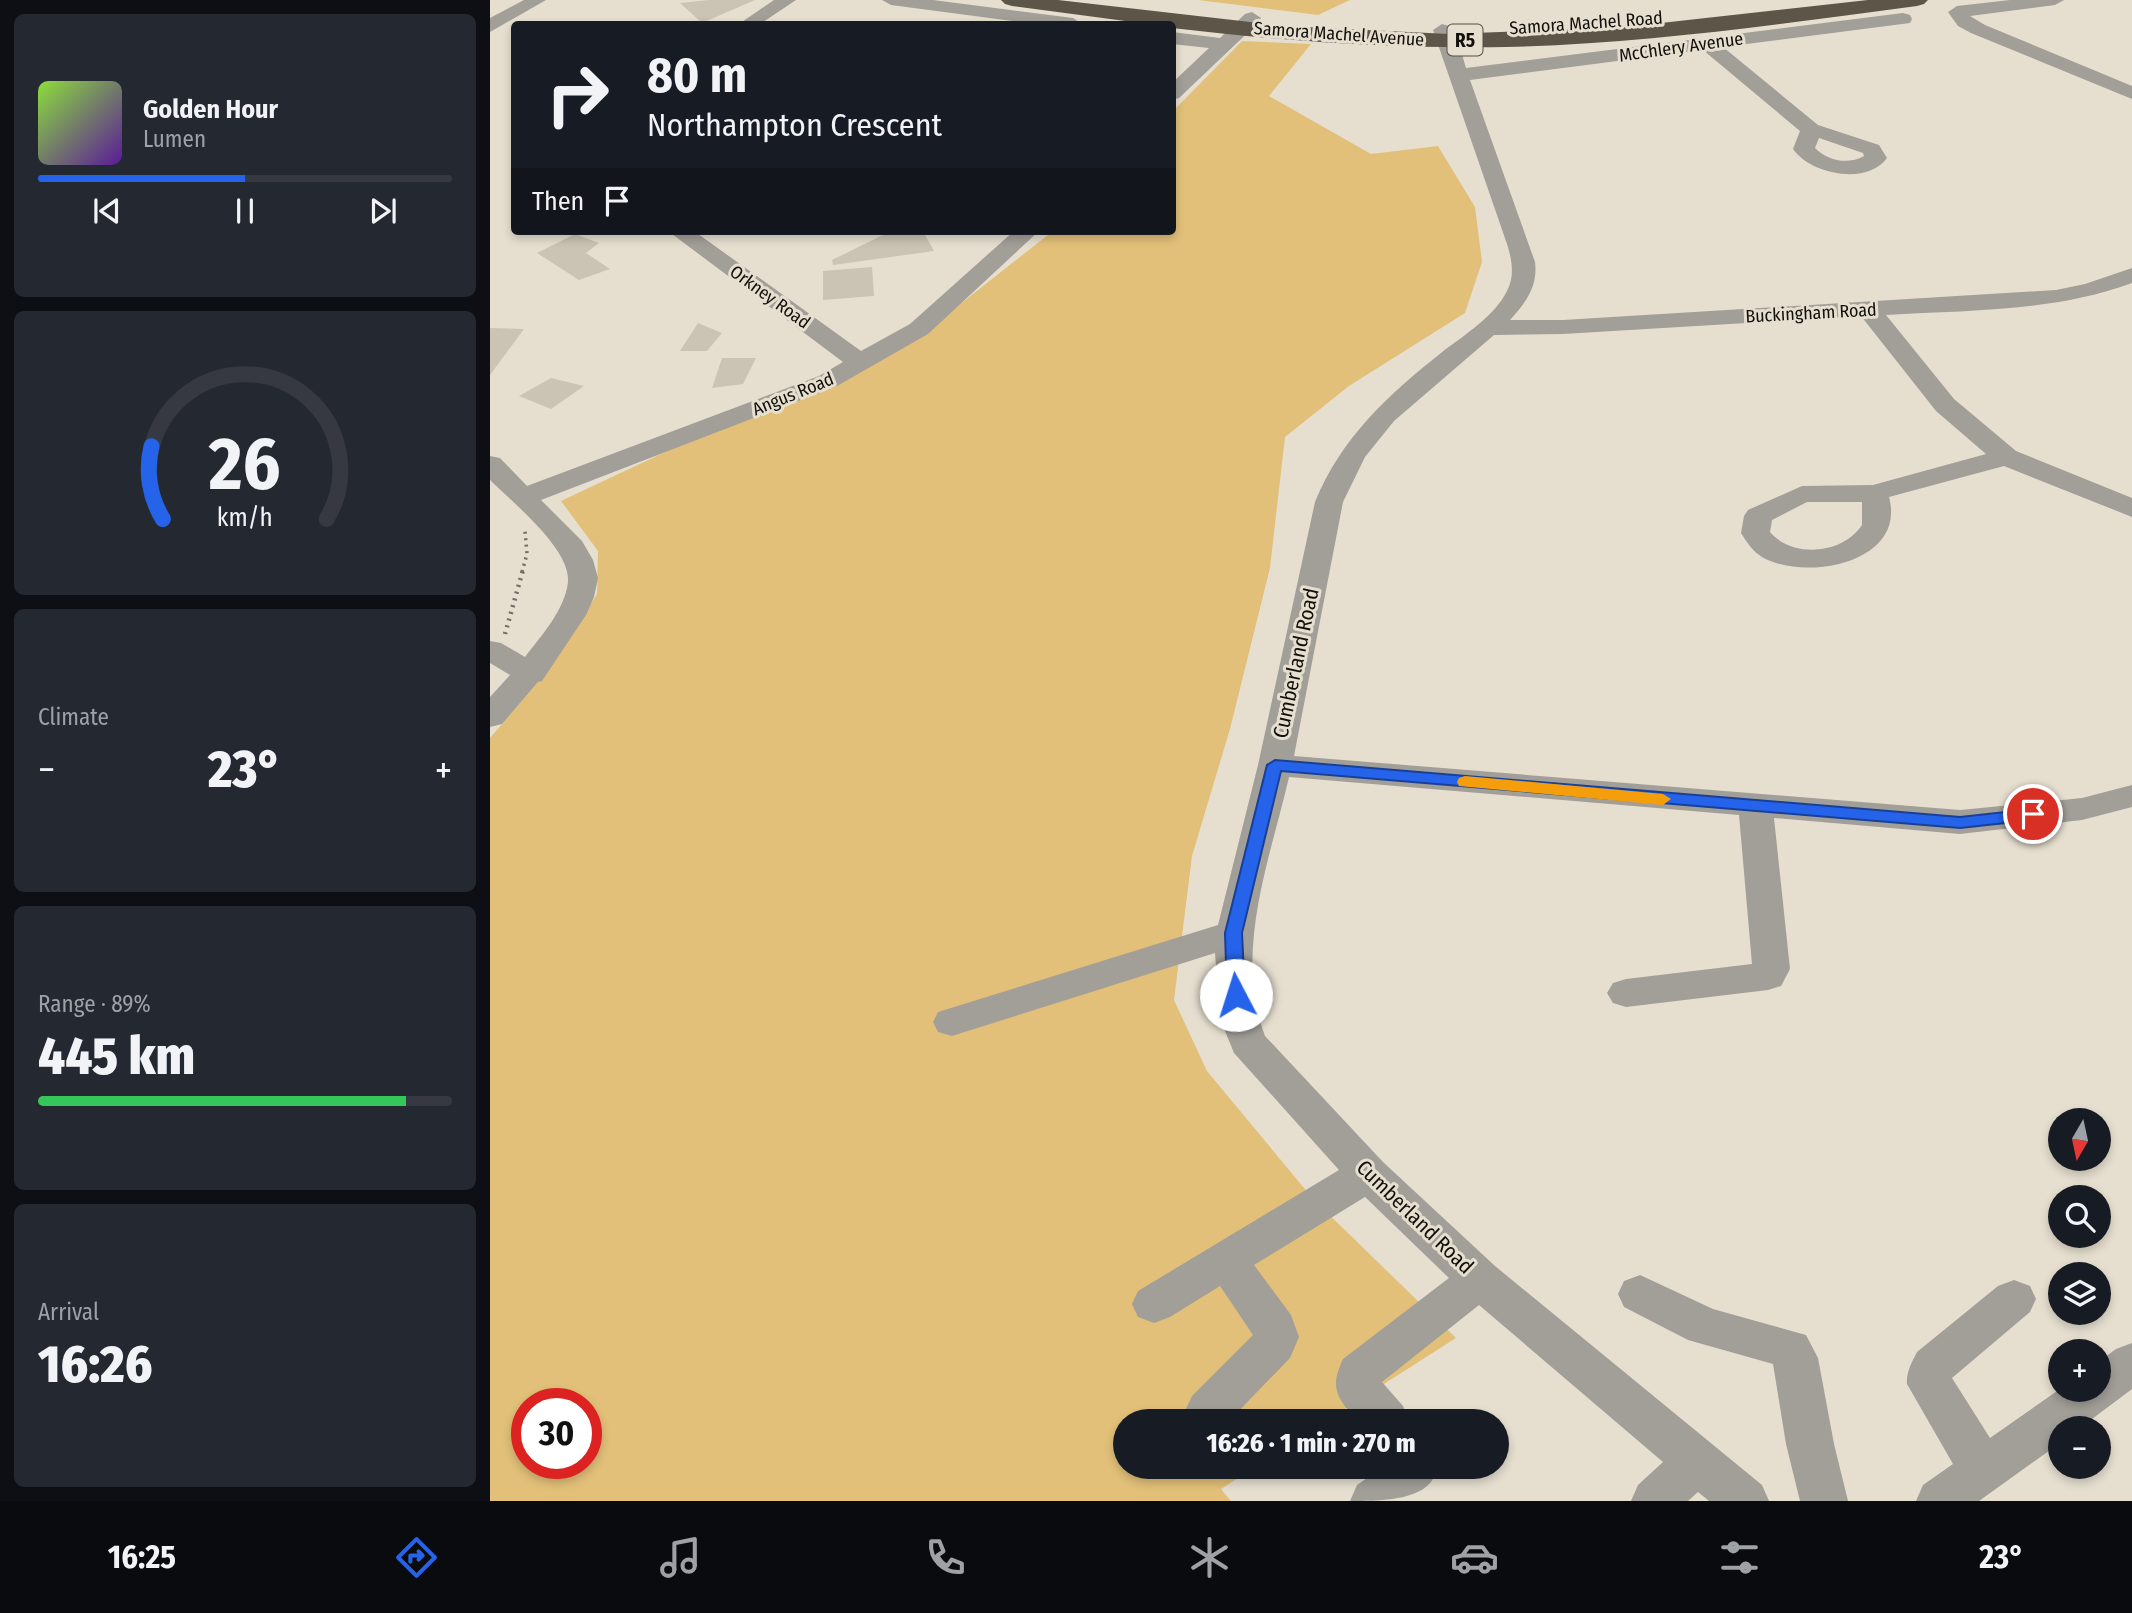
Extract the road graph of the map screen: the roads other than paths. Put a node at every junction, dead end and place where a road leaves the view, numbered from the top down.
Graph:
1 (537, 0) edge
2 (786, 0) edge
3 (891, 0) edge
4 (1105, 0) edge
5 (1816, 0) edge
6 (1917, 0) edge
7 (2055, 0) edge
8 (490, 7) edge
9 (517, 10) junction
10 (1003, 13) edge
11 (1903, 19) dead end
12 (753, 21) edge
13 (1054, 21) edge
14 (1246, 23) junction
15 (490, 26) edge
16 (1446, 35) junction
17 (1176, 38) edge
18 (1706, 43) junction
19 (1222, 44) junction
20 (1460, 75) junction
21 (1176, 90) edge
22 (2132, 93) edge
23 (1811, 130) dead end
24 (685, 235) edge
25 (1024, 235) edge
26 (2132, 275) edge
27 (1870, 310) junction
28 (1487, 328) junction
29 (861, 363) junction
30 (2006, 457) junction
31 (490, 464) edge
32 (1874, 493) dead end
33 (523, 497) junction
34 (2132, 508) edge
35 (494, 653) edge
36 (531, 674) junction
37 (490, 717) edge
38 (1275, 765) junction
39 (2132, 796) edge
40 (1756, 807) junction
41 (1234, 933) junction
42 (1626, 992) dead end
43 (952, 1022) dead end
44 (1368, 1174) junction
45 (1226, 1260) junction
46 (1480, 1279) junction
47 (1640, 1294) dead end
48 (2014, 1299) dead end
49 (1154, 1304) dead end
50 (2132, 1363) edge
51 (2111, 1379) edge
52 (2079, 1402) edge
53 (1210, 1409) edge
54 (1376, 1409) edge
55 (1699, 1460) junction
56 (1983, 1470) junction
57 (1405, 1479) edge
58 (1374, 1501) edge
59 (1655, 1501) edge
60 (1745, 1501) edge
61 (1824, 1501) edge
62 (1940, 1501) edge

1 - 9 street
2 - 12 street
3 - 10 street, Samora Machel Avenue
4 - 14 highway, R5
5 - 16 highway, Samora Machel Road / R5
6 - 16 highway, Samora Machel Avenue / R5
7 - 22 street
8 - 9 street
9 - 15 street
10 - 13 street, Samora Machel Avenue
10 - 14 highway, Samora Machel Avenue / R5
11 - 18 street, McChlery Avenue
14 - 16 highway, Samora Machel Avenue / R5
14 - 19 street
16 - 20 street, Cumberland Road
17 - 19 street
18 - 20 street, McChlery Avenue
18 - 23 street
19 - 21 street
20 - 28 street, Cumberland Road
24 - 29 street, Orkney Road
25 - 29 street, Angus Road
26 - 27 street, Buckingham Road
27 - 28 street, Buckingham Road
27 - 30 street
28 - 38 street, Cumberland Road
29 - 33 street, Angus Road
30 - 32 street
30 - 34 street
31 - 33 street
33 - 36 street
35 - 36 street
36 - 37 street
38 - 40 street
38 - 41 street, Cumberland Road
39 - 40 street
40 - 42 street
41 - 43 street
41 - 44 street, Cumberland Road
44 - 45 street
44 - 46 street, Cumberland Road
45 - 49 street
45 - 53 street
46 - 54 street
46 - 55 street, Cumberland Road
47 - 61 street
48 - 56 street
50 - 51 street
52 - 56 street
55 - 59 street
55 - 60 street, Cumberland Road
56 - 62 street
57 - 58 street

